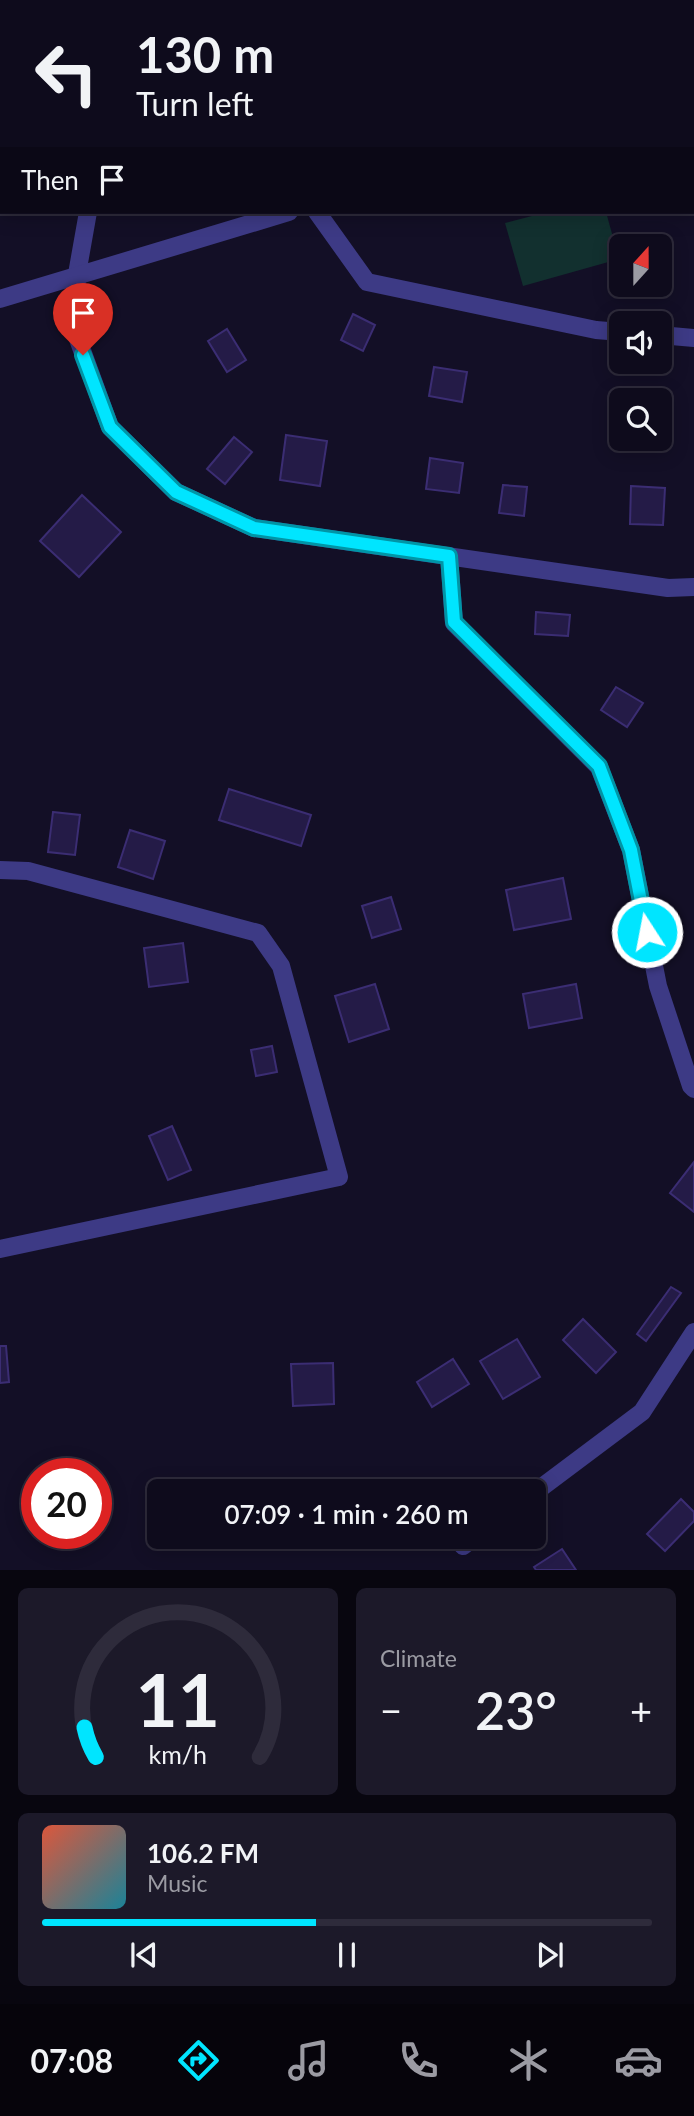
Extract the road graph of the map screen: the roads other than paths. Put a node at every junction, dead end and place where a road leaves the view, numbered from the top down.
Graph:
1 (88, 214) edge
2 (282, 214) edge
3 (318, 214) edge
4 (77, 274) junction
5 (0, 299) edge
6 (609, 331) edge
7 (672, 336) edge
8 (694, 338) edge
9 (449, 556) junction
10 (694, 587) edge
11 (0, 870) edge
12 (694, 1089) edge
13 (0, 1249) edge
14 (694, 1332) edge
15 (546, 1484) edge

1 - 4 street
2 - 4 street
3 - 6 street
4 - 5 street
4 - 9 street
7 - 8 street
9 - 10 street
9 - 12 street
11 - 13 street
14 - 15 street

